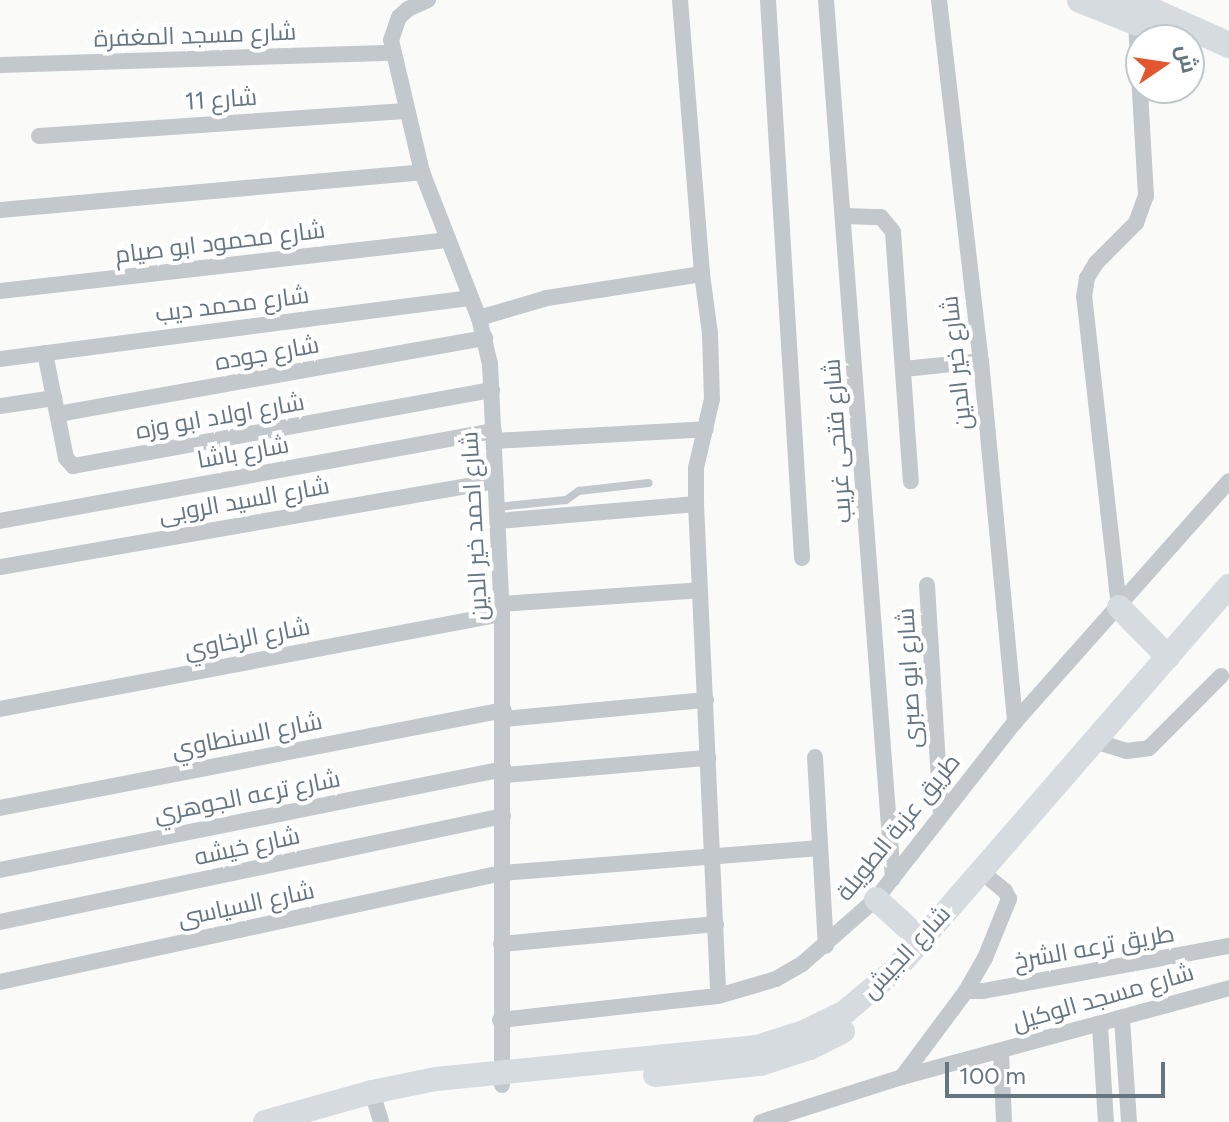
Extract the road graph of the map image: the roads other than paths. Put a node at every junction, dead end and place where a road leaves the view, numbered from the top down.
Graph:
1 (428, 0) edge
2 (680, 0) edge
3 (768, 0) edge
4 (826, 0) edge
5 (939, 0) edge
6 (1080, 0) edge
7 (405, 4) edge
8 (1132, 11) edge
9 (1153, 24) edge
10 (1229, 45) edge
11 (1205, 52) edge
12 (392, 53) junction
13 (1229, 62) edge
14 (0, 65) edge
15 (405, 111) junction
16 (39, 136) dead end
17 (422, 172) junction
18 (0, 210) edge
19 (845, 216) junction
20 (446, 240) junction
21 (702, 274) junction
22 (0, 291) edge
23 (471, 298) junction
24 (479, 318) junction
25 (485, 338) junction
26 (45, 353) junction
27 (0, 359) edge
28 (981, 361) junction
29 (904, 369) junction
30 (492, 390) junction
31 (0, 406) edge
32 (56, 406) junction
33 (706, 429) junction
34 (494, 436) junction
35 (496, 481) junction
36 (911, 481) dead end
37 (1229, 481) edge
38 (649, 483) dead end
39 (696, 504) junction
40 (498, 514) junction
41 (0, 521) edge
42 (802, 558) dead end
43 (0, 567) edge
44 (927, 585) dead end
45 (1229, 586) edge
46 (700, 590) junction
47 (1119, 607) junction
48 (1229, 608) edge
49 (502, 609) junction
50 (1168, 657) junction
51 (1221, 676) dead end
52 (706, 700) junction
53 (0, 709) edge
54 (504, 715) junction
55 (1015, 722) junction
56 (1101, 744) junction
57 (815, 757) dead end
58 (708, 758) junction
59 (504, 772) junction
60 (0, 808) edge
61 (503, 816) junction
62 (941, 816) junction
63 (820, 848) junction
64 (713, 857) junction
65 (0, 870) edge
66 (502, 873) junction
67 (893, 878) junction
68 (989, 878) junction
69 (876, 899) junction
70 (0, 922) edge
71 (716, 924) junction
72 (921, 940) junction
73 (501, 944) junction
74 (826, 946) junction
75 (1229, 946) edge
76 (0, 982) edge
77 (1229, 988) edge
78 (966, 991) junction
79 (718, 996) junction
80 (1122, 1019) junction
81 (500, 1020) junction
82 (1100, 1025) junction
83 (830, 1029) junction
84 (1001, 1052) junction
85 (902, 1077) junction
86 (501, 1078) junction
87 (376, 1107) edge
88 (265, 1122) edge
89 (321, 1122) edge
90 (761, 1122) edge
91 (1004, 1122) edge
92 (1106, 1122) edge
93 (1129, 1122) edge

1 - 7 street, شارع احمد خير الدين
2 - 21 street
3 - 42 street
4 - 19 street, شارع فتحى غريب
5 - 28 street, شارع خير الدين
6 - 8 main road
7 - 12 street, شارع احمد خير الدين
8 - 9 main road
8 - 10 main road
8 - 47 street
11 - 13 main road
12 - 14 street, شارع مسجد المغفرة
12 - 15 street, شارع احمد خير الدين
15 - 16 street, شارع 11
15 - 17 street, شارع احمد خير الدين
17 - 18 street
17 - 20 street, شارع احمد خير الدين
19 - 29 street
19 - 67 street, شارع فتحى غريب
20 - 22 street, شارع محمود ابو صيام
20 - 23 street, شارع احمد خير الدين
21 - 24 street
21 - 33 street
23 - 24 street, شارع احمد خير الدين
23 - 26 street, شارع محمد ديب
24 - 25 street, شارع احمد خير الدين
25 - 30 street, شارع احمد خير الدين
25 - 32 street, شارع جوده
26 - 27 street, شارع محمد ديب
26 - 32 street, شارع اولاد ابو وزه
28 - 29 street
28 - 55 street, شارع خير الدين
29 - 36 street
30 - 32 street, شارع اولاد ابو وزه
30 - 34 street, شارع احمد خير الدين
31 - 32 street, شارع جوده
33 - 34 street, شارع باشا
33 - 39 street
34 - 35 street, شارع احمد خير الدين
34 - 41 street, شارع باشا
35 - 40 street, شارع احمد خير الدين
35 - 43 street, شارع السيد الروبى
37 - 47 street, طريق عزبة الطويلة
38 - 40 lane
39 - 40 street
39 - 46 street
40 - 49 street, شارع احمد خير الدين
44 - 62 street, شارع ابو صبرى
45 - 50 main road, شارع الجيش
46 - 49 street, شارع الرخاوي
46 - 52 street
47 - 50 main road
47 - 55 street, طريق عزبة الطويلة
48 - 56 main road, شارع الجيش
49 - 53 street, شارع الرخاوي
49 - 54 street, شارع احمد خير الدين
50 - 56 main road, شارع الجيش
51 - 56 street
52 - 54 street, شارع السنطاوي
52 - 58 street
54 - 59 street, شارع احمد خير الدين
54 - 60 street, شارع السنطاوي
55 - 62 street, طريق عزبة الطويلة
56 - 68 main road, شارع الجيش
56 - 72 main road, شارع الجيش
57 - 63 street
58 - 59 street, شارع ترعه الجوهري
58 - 64 street
59 - 61 street, شارع احمد خير الدين
59 - 65 street, شارع ترعه الجوهري
61 - 66 street, شارع احمد خير الدين
61 - 70 street, شارع خيشه
62 - 67 street, طريق عزبة الطويلة
63 - 64 street, شارع السياسى
63 - 74 street
64 - 66 street, شارع السياسى
64 - 71 street
66 - 73 street, شارع احمد خير الدين
66 - 76 street, شارع السياسى
67 - 69 street, طريق عزبة الطويلة
68 - 78 street
68 - 83 main road, شارع الجيش
69 - 72 main road
69 - 74 street, طريق عزبة الطويلة
71 - 73 street
71 - 79 street
72 - 83 main road, شارع الجيش
73 - 81 street, شارع احمد خير الدين
74 - 79 street, طريق عزبة الطويلة
75 - 78 street, طريق ترعه الشرخ
77 - 80 street, شارع مسجد الوكيل
78 - 85 street
79 - 81 street, طريق عزبة الطويلة
80 - 82 street, شارع مسجد الوكيل
80 - 93 street
81 - 86 street, شارع احمد خير الدين
82 - 84 street, شارع مسجد الوكيل
82 - 92 street
83 - 86 main road, شارع الجيش
84 - 85 street, شارع مسجد الوكيل
84 - 91 street
85 - 90 street, شارع مسجد الوكيل
86 - 87 main road, شارع الجيش
87 - 88 main road, شارع الجيش
87 - 89 main road, شارع الجيش

